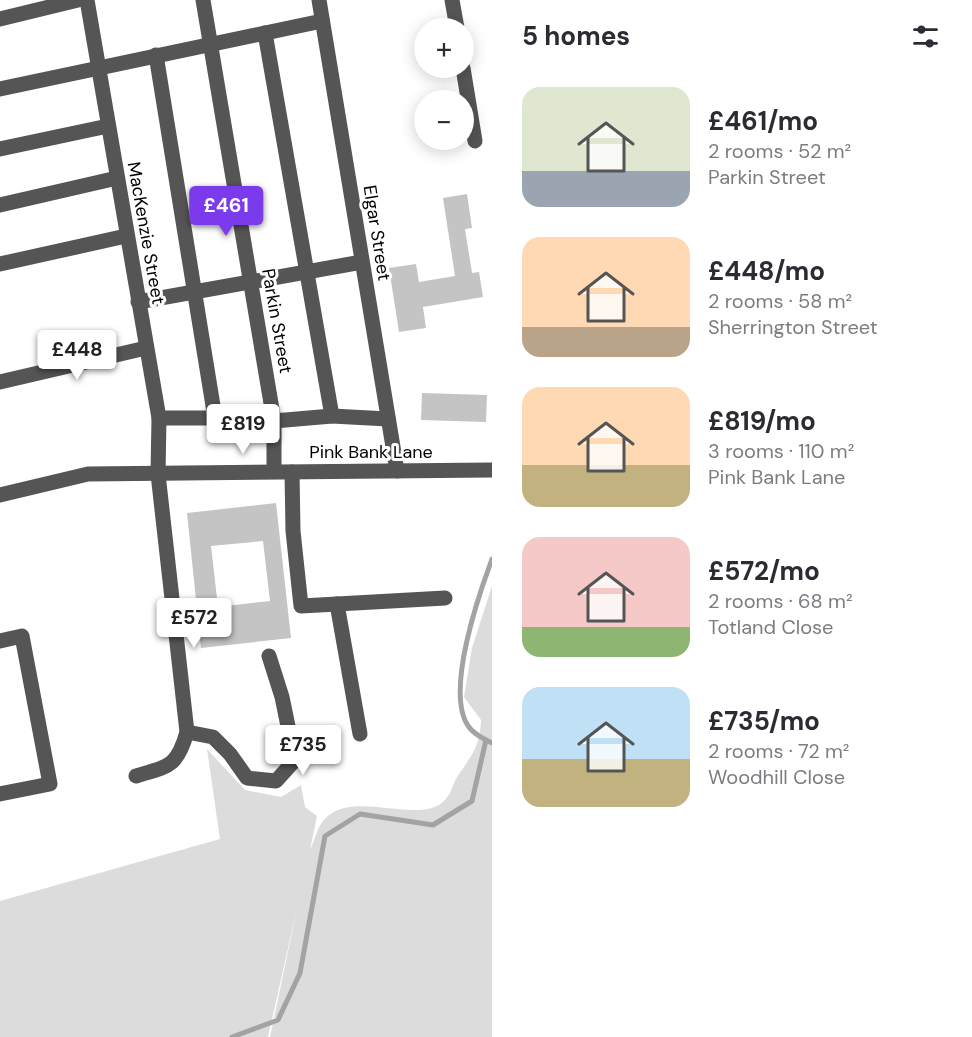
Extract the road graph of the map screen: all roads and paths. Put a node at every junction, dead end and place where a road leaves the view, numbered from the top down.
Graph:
1 (78, 0) edge
2 (87, 0) edge
3 (203, 0) edge
4 (319, 0) edge
5 (452, 0) edge
6 (455, 18) edge
7 (0, 19) edge
8 (322, 21) junction
9 (265, 33) junction
10 (210, 44) junction
11 (156, 55) junction
12 (98, 68) junction
13 (465, 78) edge
14 (0, 89) edge
15 (108, 126) junction
16 (475, 141) dead end
17 (0, 149) edge
18 (117, 178) junction
19 (0, 205) edge
20 (126, 236) junction
21 (362, 262) junction
22 (0, 264) edge
23 (307, 272) junction
24 (250, 282) junction
25 (196, 291) junction
26 (138, 302) junction
27 (146, 348) junction
28 (0, 382) edge
29 (332, 417) junction
30 (159, 418) junction
31 (215, 418) junction
32 (388, 419) junction
33 (274, 421) junction
34 (274, 471) junction
35 (292, 471) junction
36 (397, 471) junction
37 (492, 471) edge
38 (158, 474) junction
39 (0, 495) edge
40 (445, 598) dead end
41 (337, 604) junction
42 (0, 641) edge
43 (269, 656) dead end
44 (187, 732) junction
45 (360, 734) dead end
46 (136, 776) dead end
47 (0, 794) edge

1 - 7 street
2 - 12 street, MacKenzie Street
3 - 10 street, Parkin Street
4 - 8 street, Elgar Street
5 - 6 street
8 - 9 street
8 - 21 street, Elgar Street
9 - 10 street
9 - 23 street
10 - 11 street
10 - 24 street, Parkin Street
11 - 12 street
11 - 25 street
12 - 14 street
12 - 15 street, MacKenzie Street
13 - 16 street
15 - 17 street
15 - 18 street, MacKenzie Street
18 - 19 street
18 - 20 street, MacKenzie Street
20 - 22 street
20 - 26 street, MacKenzie Street
21 - 23 street
21 - 32 street, Elgar Street
23 - 24 street
23 - 29 street
24 - 25 street
24 - 33 street, Parkin Street
25 - 26 street
25 - 31 street
26 - 27 street, MacKenzie Street
27 - 28 street
27 - 30 street, MacKenzie Street
29 - 32 street
29 - 33 street
30 - 31 street
30 - 38 street, MacKenzie Street
31 - 33 street
32 - 36 street, Elgar Street
33 - 34 street, Parkin Street
34 - 35 street, Pink Bank Lane
34 - 38 street, Pink Bank Lane
35 - 36 street, Pink Bank Lane
35 - 41 street
36 - 37 street, Pink Bank Lane
38 - 39 street, Pink Bank Lane
38 - 44 street, MacKenzie Street
40 - 41 street
41 - 45 street
42 - 47 street
43 - 44 street
44 - 46 street

